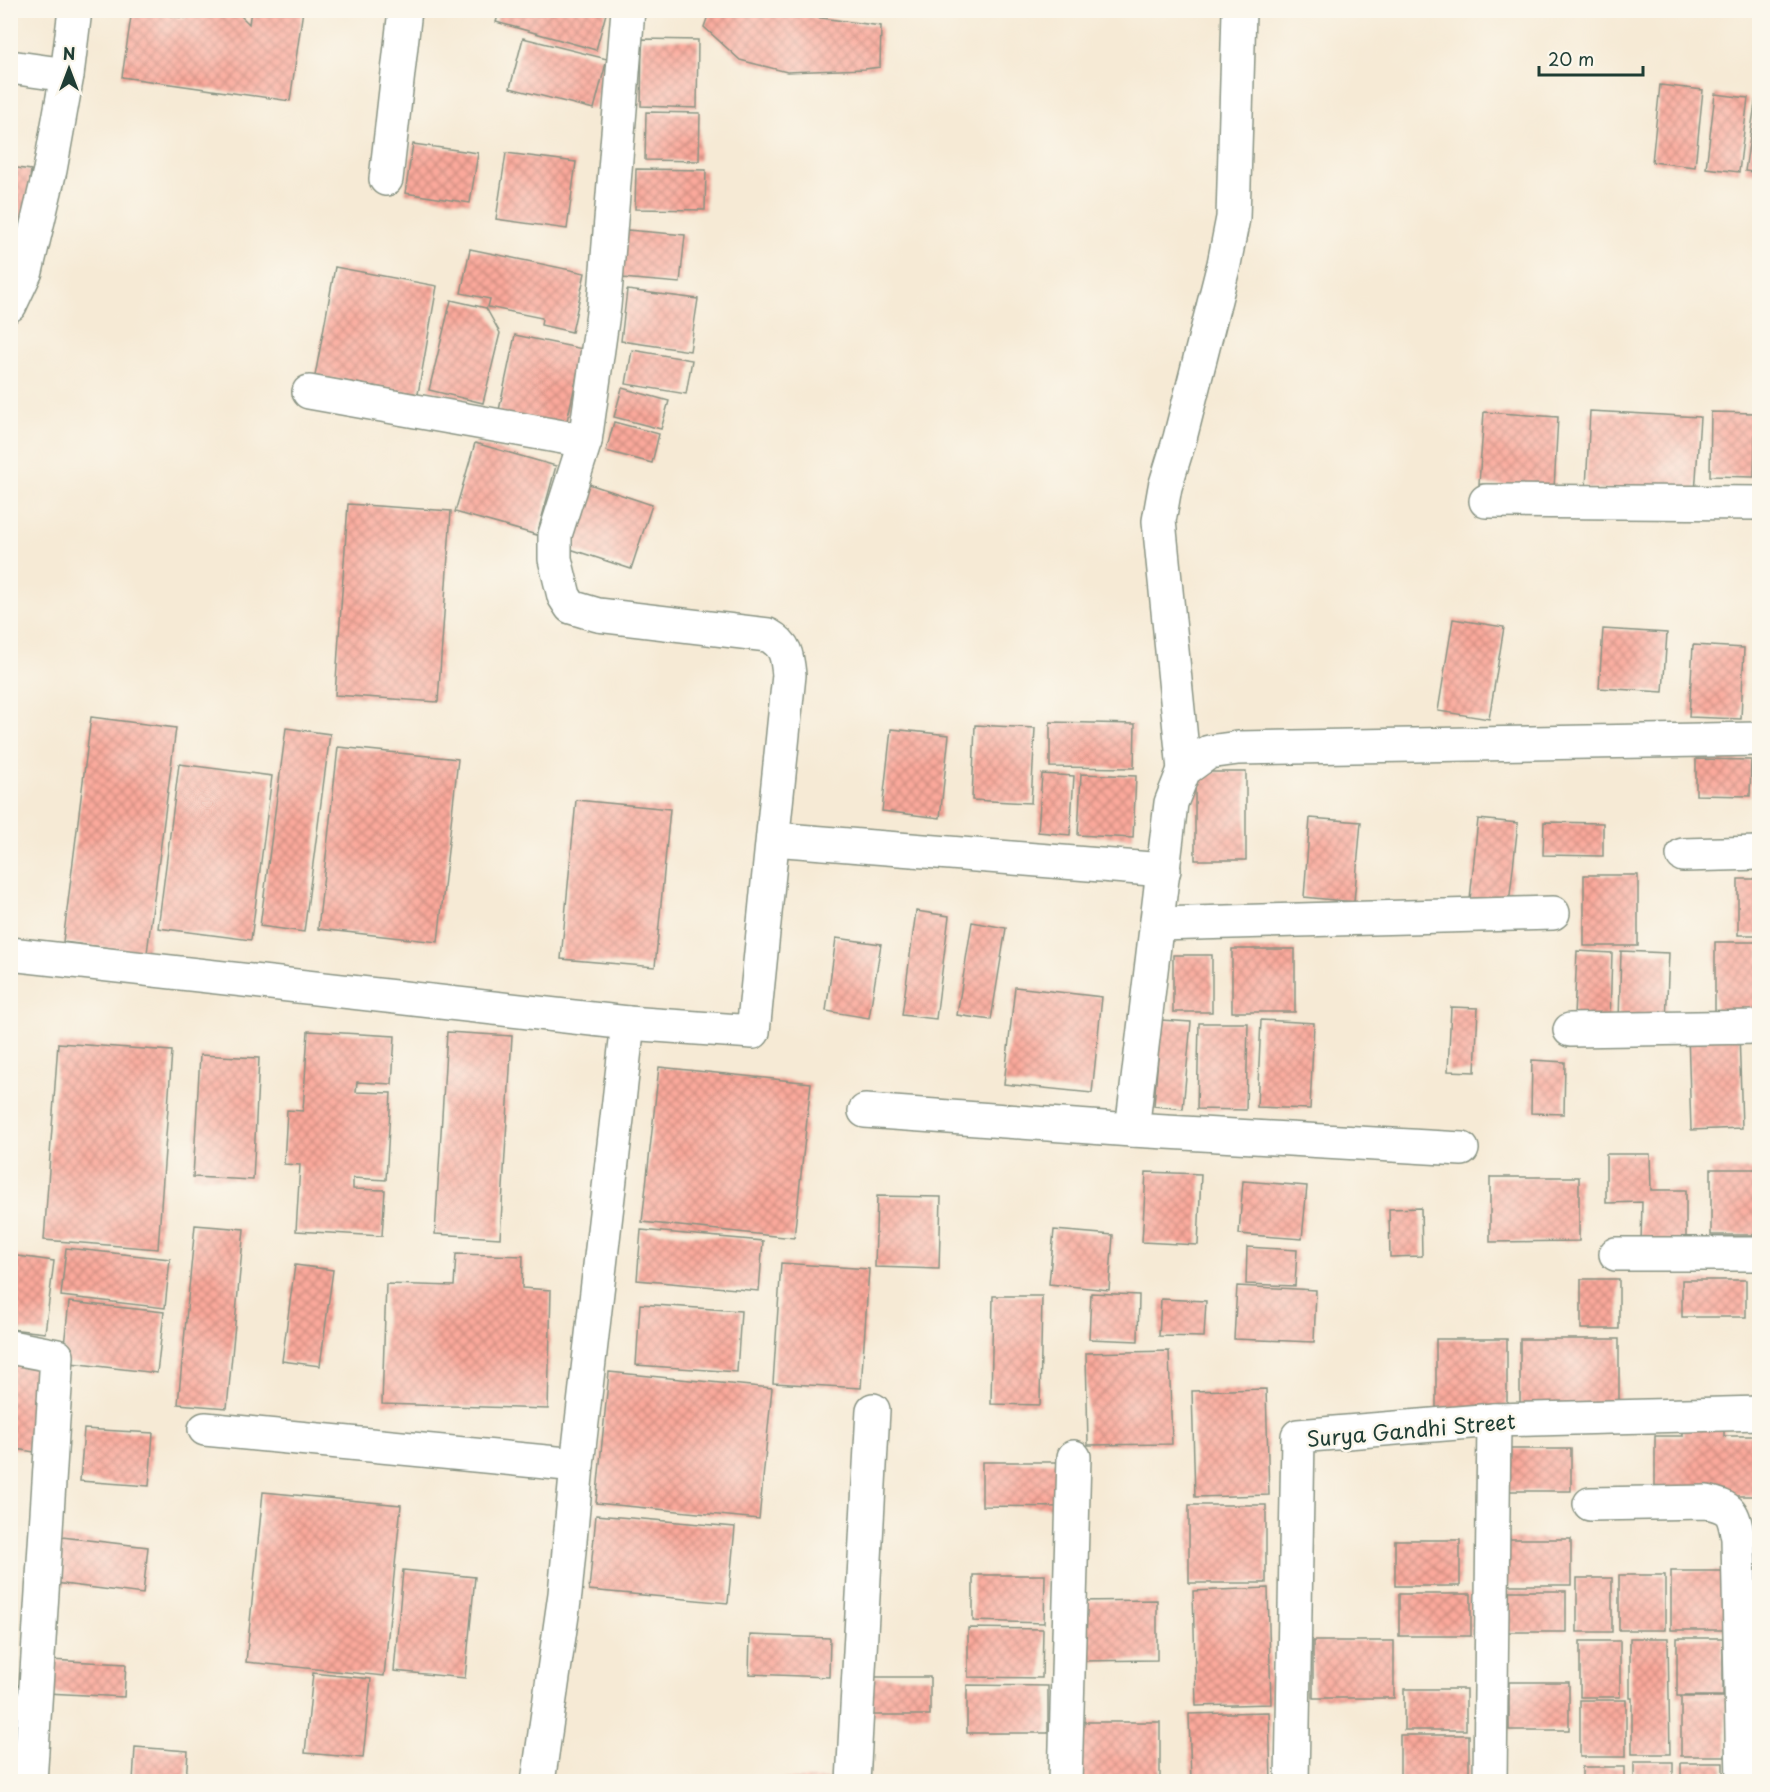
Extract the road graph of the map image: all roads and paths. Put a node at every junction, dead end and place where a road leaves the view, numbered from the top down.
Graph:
1 (75, 10) edge
2 (405, 10) edge
3 (627, 10) edge
4 (1239, 11) edge
5 (10, 67) edge
6 (67, 75) junction
7 (386, 179) dead end
8 (10, 305) edge
9 (309, 392) dead end
10 (585, 441) junction
11 (1486, 501) dead end
12 (1760, 503) edge
13 (1760, 739) edge
14 (1184, 770) junction
15 (773, 839) junction
16 (1760, 853) edge
17 (1683, 855) dead end
18 (1164, 870) junction
19 (1553, 913) dead end
20 (1158, 924) junction
21 (10, 954) edge
22 (628, 1023) junction
23 (1760, 1027) edge
24 (1570, 1030) dead end
25 (865, 1111) dead end
26 (1132, 1130) junction
27 (1462, 1149) dead end
28 (1616, 1254) dead end
29 (1760, 1254) edge
30 (10, 1347) edge
31 (873, 1410) dead end
32 (1760, 1413) edge
33 (1494, 1420) junction
34 (205, 1429) dead end
35 (1074, 1457) dead end
36 (578, 1465) junction
37 (1590, 1504) dead end
38 (30, 1782) edge
39 (538, 1782) edge
40 (853, 1782) edge
41 (1065, 1782) edge
42 (1292, 1782) edge
43 (1490, 1782) edge
44 (1743, 1782) edge

1 - 6 street
2 - 7 street
3 - 10 street
4 - 14 street
5 - 6 street
6 - 8 street
9 - 10 street
10 - 15 street
11 - 12 street
13 - 14 street
14 - 18 street
15 - 18 street
15 - 22 street
16 - 17 street
18 - 20 street
19 - 20 street
20 - 26 street
21 - 22 street
22 - 36 street
23 - 24 street
25 - 26 street
26 - 27 street
28 - 29 street
30 - 38 street
31 - 40 street
32 - 33 street, Surya Gandhi Street
33 - 42 street, Surya Gandhi Street
33 - 43 street
34 - 36 street
35 - 41 street
36 - 39 street
37 - 44 street

